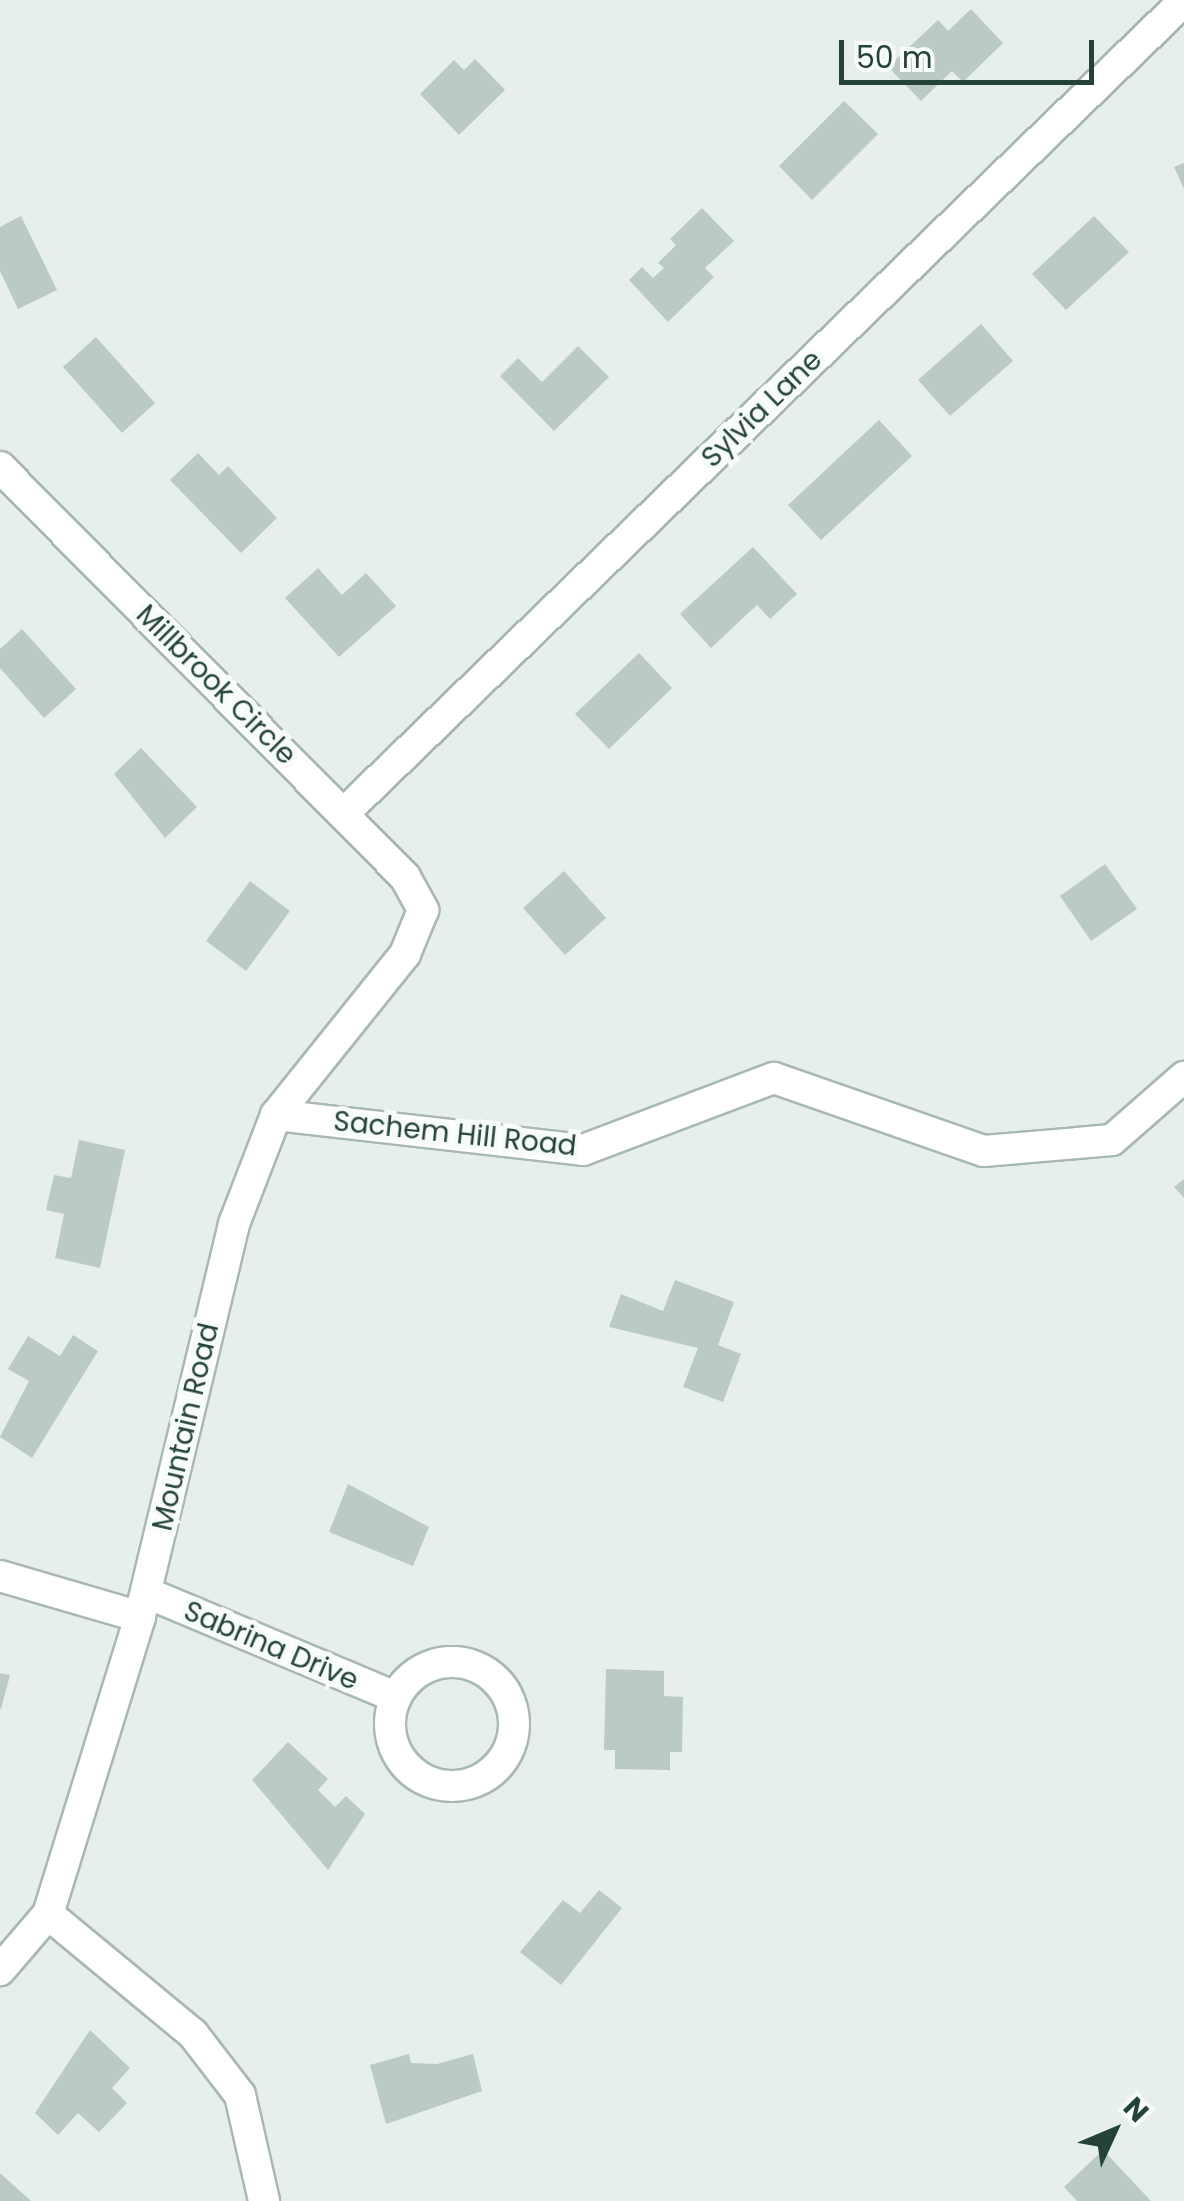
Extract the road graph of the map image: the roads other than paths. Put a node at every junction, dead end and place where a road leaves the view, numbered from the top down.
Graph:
1 (1181, 4) dead end
2 (0, 466) edge
3 (343, 814) junction
4 (423, 910) joint
5 (1184, 1076) edge
6 (276, 1115) junction
7 (0, 1576) edge
8 (143, 1605) junction
9 (396, 1698) junction
10 (48, 1914) junction
11 (0, 1970) edge
12 (264, 2201) edge

1 - 3 street, Sylvia Lane
2 - 3 street, Millbrook Circle
3 - 4 street, Millbrook Circle
4 - 6 street, Mountain Road
5 - 6 street, Sachem Hill Road
6 - 8 street, Mountain Road
7 - 8 street, Sabrina Drive
8 - 9 street, Sabrina Drive
8 - 10 street, Mountain Road
9 - 9 street
10 - 11 street, Mountain Road
10 - 12 street

